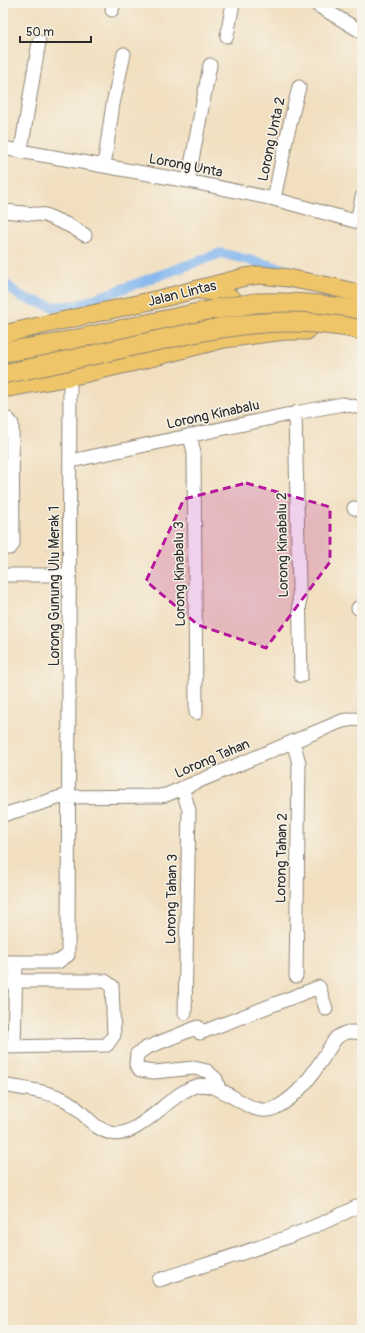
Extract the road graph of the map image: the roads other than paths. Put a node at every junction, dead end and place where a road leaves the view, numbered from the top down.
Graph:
1 (233, 3) edge
2 (317, 5) dead end
3 (362, 32) edge
4 (227, 36) dead end
5 (39, 42) dead end
6 (124, 54) dead end
7 (210, 65) dead end
8 (299, 86) dead end
9 (3, 148) edge
10 (21, 150) junction
11 (104, 166) junction
12 (188, 181) junction
13 (362, 197) edge
14 (274, 199) junction
15 (3, 211) edge
16 (360, 223) edge
17 (84, 235) dead end
18 (196, 288) junction
19 (362, 294) edge
20 (362, 312) edge
21 (362, 330) edge
22 (3, 334) edge
23 (362, 338) edge
24 (199, 346) junction
25 (3, 352) edge
26 (3, 374) edge
27 (70, 377) junction
28 (3, 389) edge
29 (362, 408) edge
30 (295, 412) junction
31 (3, 419) edge
32 (190, 435) junction
33 (71, 461) junction
34 (3, 548) edge
35 (3, 574) edge
36 (70, 575) junction
37 (301, 676) dead end
38 (196, 713) dead end
39 (362, 720) edge
40 (293, 741) junction
41 (182, 788) junction
42 (68, 796) junction
43 (3, 815) edge
44 (9, 962) edge
45 (296, 976) dead end
46 (9, 981) edge
47 (326, 1009) dead end
48 (185, 1013) dead end
49 (220, 1018) dead end
50 (198, 1028) junction
51 (362, 1033) edge
52 (9, 1047) edge
53 (3, 1085) edge
54 (219, 1088) junction
55 (362, 1204) edge
56 (159, 1280) dead end

1 - 4 street
2 - 3 street
5 - 10 street
6 - 11 street
7 - 12 street
8 - 14 street, Lorong Unta 2
9 - 10 street, Lorong Unta
10 - 11 street, Lorong Unta
11 - 12 street, Lorong Unta
12 - 14 street, Lorong Unta
13 - 16 street
14 - 16 street, Lorong Unta
15 - 17 street
18 - 19 main road, Jalan Lintas
18 - 22 main road, Jalan Lintas
18 - 24 main road
20 - 25 highway, Jalan Lintas, bridge
21 - 26 highway, bridge
23 - 24 main road
24 - 27 main road
27 - 28 main road
27 - 33 street, Lorong Gunung Ulu Merak 1
29 - 30 street, Lorong Kinabalu
30 - 32 street, Lorong Kinabalu
30 - 37 street, Lorong Kinabalu 2
31 - 34 street
32 - 33 street, Lorong Kinabalu
32 - 38 street, Lorong Kinabalu 3
33 - 36 street, Lorong Gunung Ulu Merak 1
35 - 36 street
36 - 42 street, Lorong Gunung Ulu Merak 1
39 - 40 street, Lorong Tahan
40 - 41 street, Lorong Tahan
40 - 45 street, Lorong Tahan 2
41 - 42 street, Lorong Tahan
41 - 48 street, Lorong Tahan 3
42 - 43 street, Lorong Tahan
42 - 44 street, Lorong Gunung Ulu Merak 1
44 - 46 street
46 - 52 street
46 - 52 street
47 - 50 street
49 - 50 street
50 - 54 street
51 - 54 street
53 - 54 street
55 - 56 street

